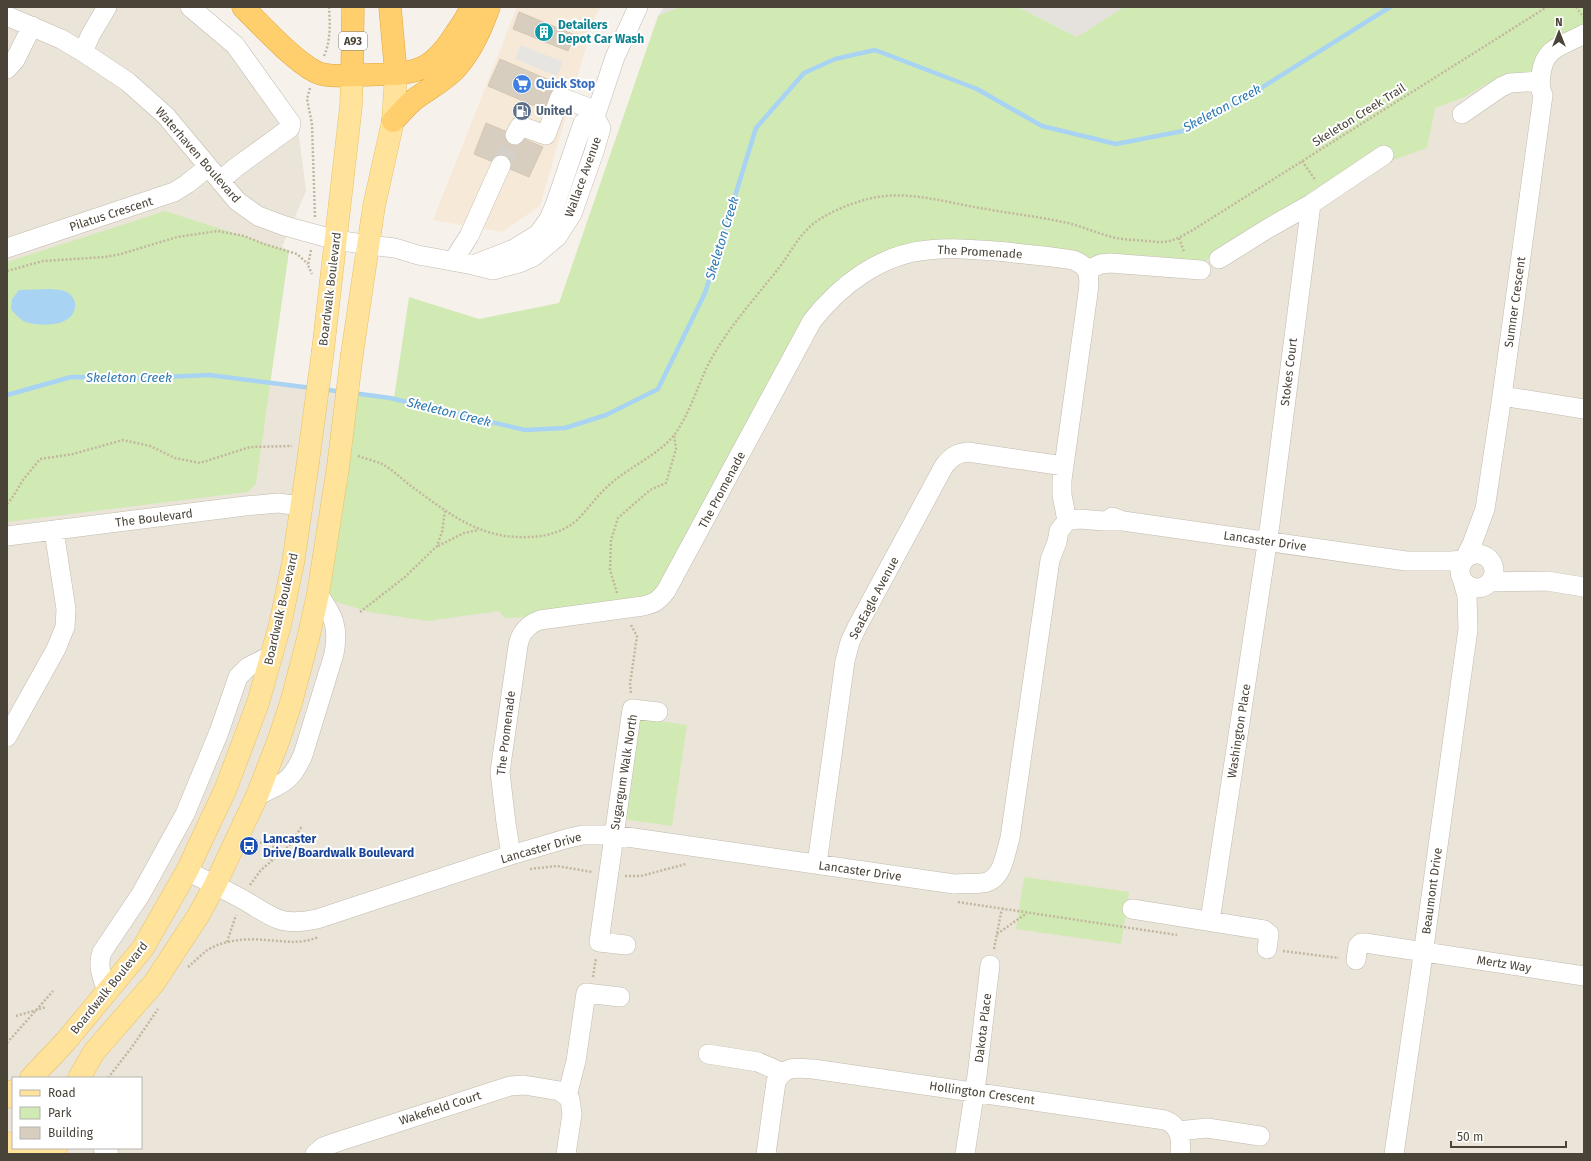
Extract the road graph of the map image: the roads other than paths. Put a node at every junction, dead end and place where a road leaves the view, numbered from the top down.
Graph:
1 (107, 7) edge
2 (190, 7) edge
3 (243, 7) edge
4 (353, 7) edge
5 (390, 7) edge
6 (472, 7) edge
7 (488, 7) edge
8 (638, 7) edge
9 (7, 16) edge
10 (32, 26) junction
11 (1576, 39) edge
12 (84, 52) junction
13 (7, 69) edge
14 (396, 74) junction
15 (352, 75) junction
16 (1541, 88) junction
17 (596, 114) junction
18 (1462, 114) dead end
19 (393, 121) junction
20 (515, 135) tunnel mouth
21 (1384, 155) dead end
22 (501, 165) tunnel mouth
23 (214, 174) junction
24 (1318, 199) junction
25 (336, 240) junction
26 (369, 245) junction
27 (7, 248) edge
28 (1219, 259) dead end
29 (453, 261) junction
30 (1087, 270) junction
31 (1201, 270) dead end
32 (1502, 396) junction
33 (1584, 409) edge
34 (1064, 466) junction
35 (301, 506) junction
36 (1485, 509) junction
37 (1066, 516) junction
38 (54, 531) junction
39 (7, 536) edge
40 (1267, 541) junction
41 (1464, 559) junction
42 (1490, 560) junction
43 (1406, 561) junction
44 (1462, 581) junction
45 (1548, 581) junction
46 (1489, 583) junction
47 (1584, 586) edge
48 (318, 594) junction
49 (1468, 629) junction
50 (272, 655) junction
51 (658, 712) dead end
52 (7, 737) edge
53 (257, 796) junction
54 (613, 835) junction
55 (511, 855) junction
56 (817, 864) junction
57 (187, 871) junction
58 (215, 886) junction
59 (1132, 910) dead end
60 (1210, 921) junction
61 (626, 945) dead end
62 (1267, 949) road end
63 (1424, 952) junction
64 (1356, 960) road end
65 (990, 965) road end
66 (1584, 976) edge
67 (107, 991) junction
68 (620, 997) dead end
69 (708, 1054) dead end
70 (783, 1073) junction
71 (32, 1077) edge
72 (80, 1077) edge
73 (974, 1092) junction
74 (567, 1096) junction
75 (1178, 1131) junction
76 (1260, 1136) dead end
77 (13, 1149) edge
78 (24, 1154) edge
79 (315, 1154) edge
80 (566, 1154) edge
81 (766, 1154) edge
82 (965, 1154) edge
83 (1180, 1154) edge
84 (1394, 1154) edge

1 - 12 street
2 - 23 street, Pilatus Crescent
3 - 15 highway
4 - 15 highway, A93
5 - 14 highway
6 - 14 highway
7 - 19 highway
8 - 17 street
9 - 10 street, Waterhaven Boulevard
10 - 12 street, Waterhaven Boulevard
10 - 13 street
11 - 16 street, Sumner Crescent
12 - 23 street, Waterhaven Boulevard
14 - 15 highway
14 - 19 main road
15 - 25 main road, Boardwalk Boulevard
16 - 18 street
16 - 32 street, Sumner Crescent
17 - 20 street
17 - 29 street, Wallace Avenue
19 - 26 main road
21 - 24 street
22 - 29 street
23 - 25 street, Waterhaven Boulevard
23 - 27 street, Pilatus Crescent
24 - 28 street
24 - 40 street, Stokes Court
25 - 26 street, Wallace Avenue
25 - 35 main road, Boardwalk Boulevard, bridge
26 - 29 street, Wallace Avenue
26 - 48 main road, bridge
30 - 31 street
30 - 34 street
30 - 55 street, The Promenade
32 - 33 street
32 - 36 street, Sumner Crescent
34 - 37 street
34 - 56 street, SeaEagle Avenue
35 - 38 street, The Boulevard
35 - 50 main road, Boardwalk Boulevard
36 - 41 street, Sumner Crescent
36 - 42 street, Sumner Crescent
37 - 40 street, Lancaster Drive
37 - 56 street, Lancaster Drive
38 - 39 street, The Boulevard
38 - 52 street
40 - 43 street, Lancaster Drive
40 - 60 street, Washington Place
41 - 42 street
41 - 43 street, Lancaster Drive
41 - 44 street
42 - 45 street
42 - 46 street
43 - 44 street, Lancaster Drive
44 - 46 street
44 - 49 street
45 - 46 street
45 - 47 street
46 - 49 street
48 - 53 main road
48 - 53 street
49 - 63 street, Beaumont Drive
50 - 57 main road, Boardwalk Boulevard
50 - 67 street
51 - 54 street, Sugargum Walk North
53 - 58 main road
54 - 55 street, Lancaster Drive
54 - 56 street, Lancaster Drive
54 - 61 street, Sugargum Walk North
55 - 58 street, Lancaster Drive
57 - 58 street, Lancaster Drive
57 - 67 main road, Boardwalk Boulevard
58 - 72 main road
59 - 60 street
60 - 62 street
63 - 64 street, Mertz Way
63 - 66 street, Mertz Way
63 - 84 street, Beaumont Drive
65 - 73 street, Dakota Place
67 - 71 main road, Boardwalk Boulevard
68 - 74 street
69 - 70 street
70 - 73 street, Hollington Crescent
70 - 81 street
73 - 75 street, Hollington Crescent
73 - 82 street, Dakota Place
74 - 79 street, Wakefield Court
74 - 80 street
75 - 76 street
75 - 83 street
77 - 78 main road

